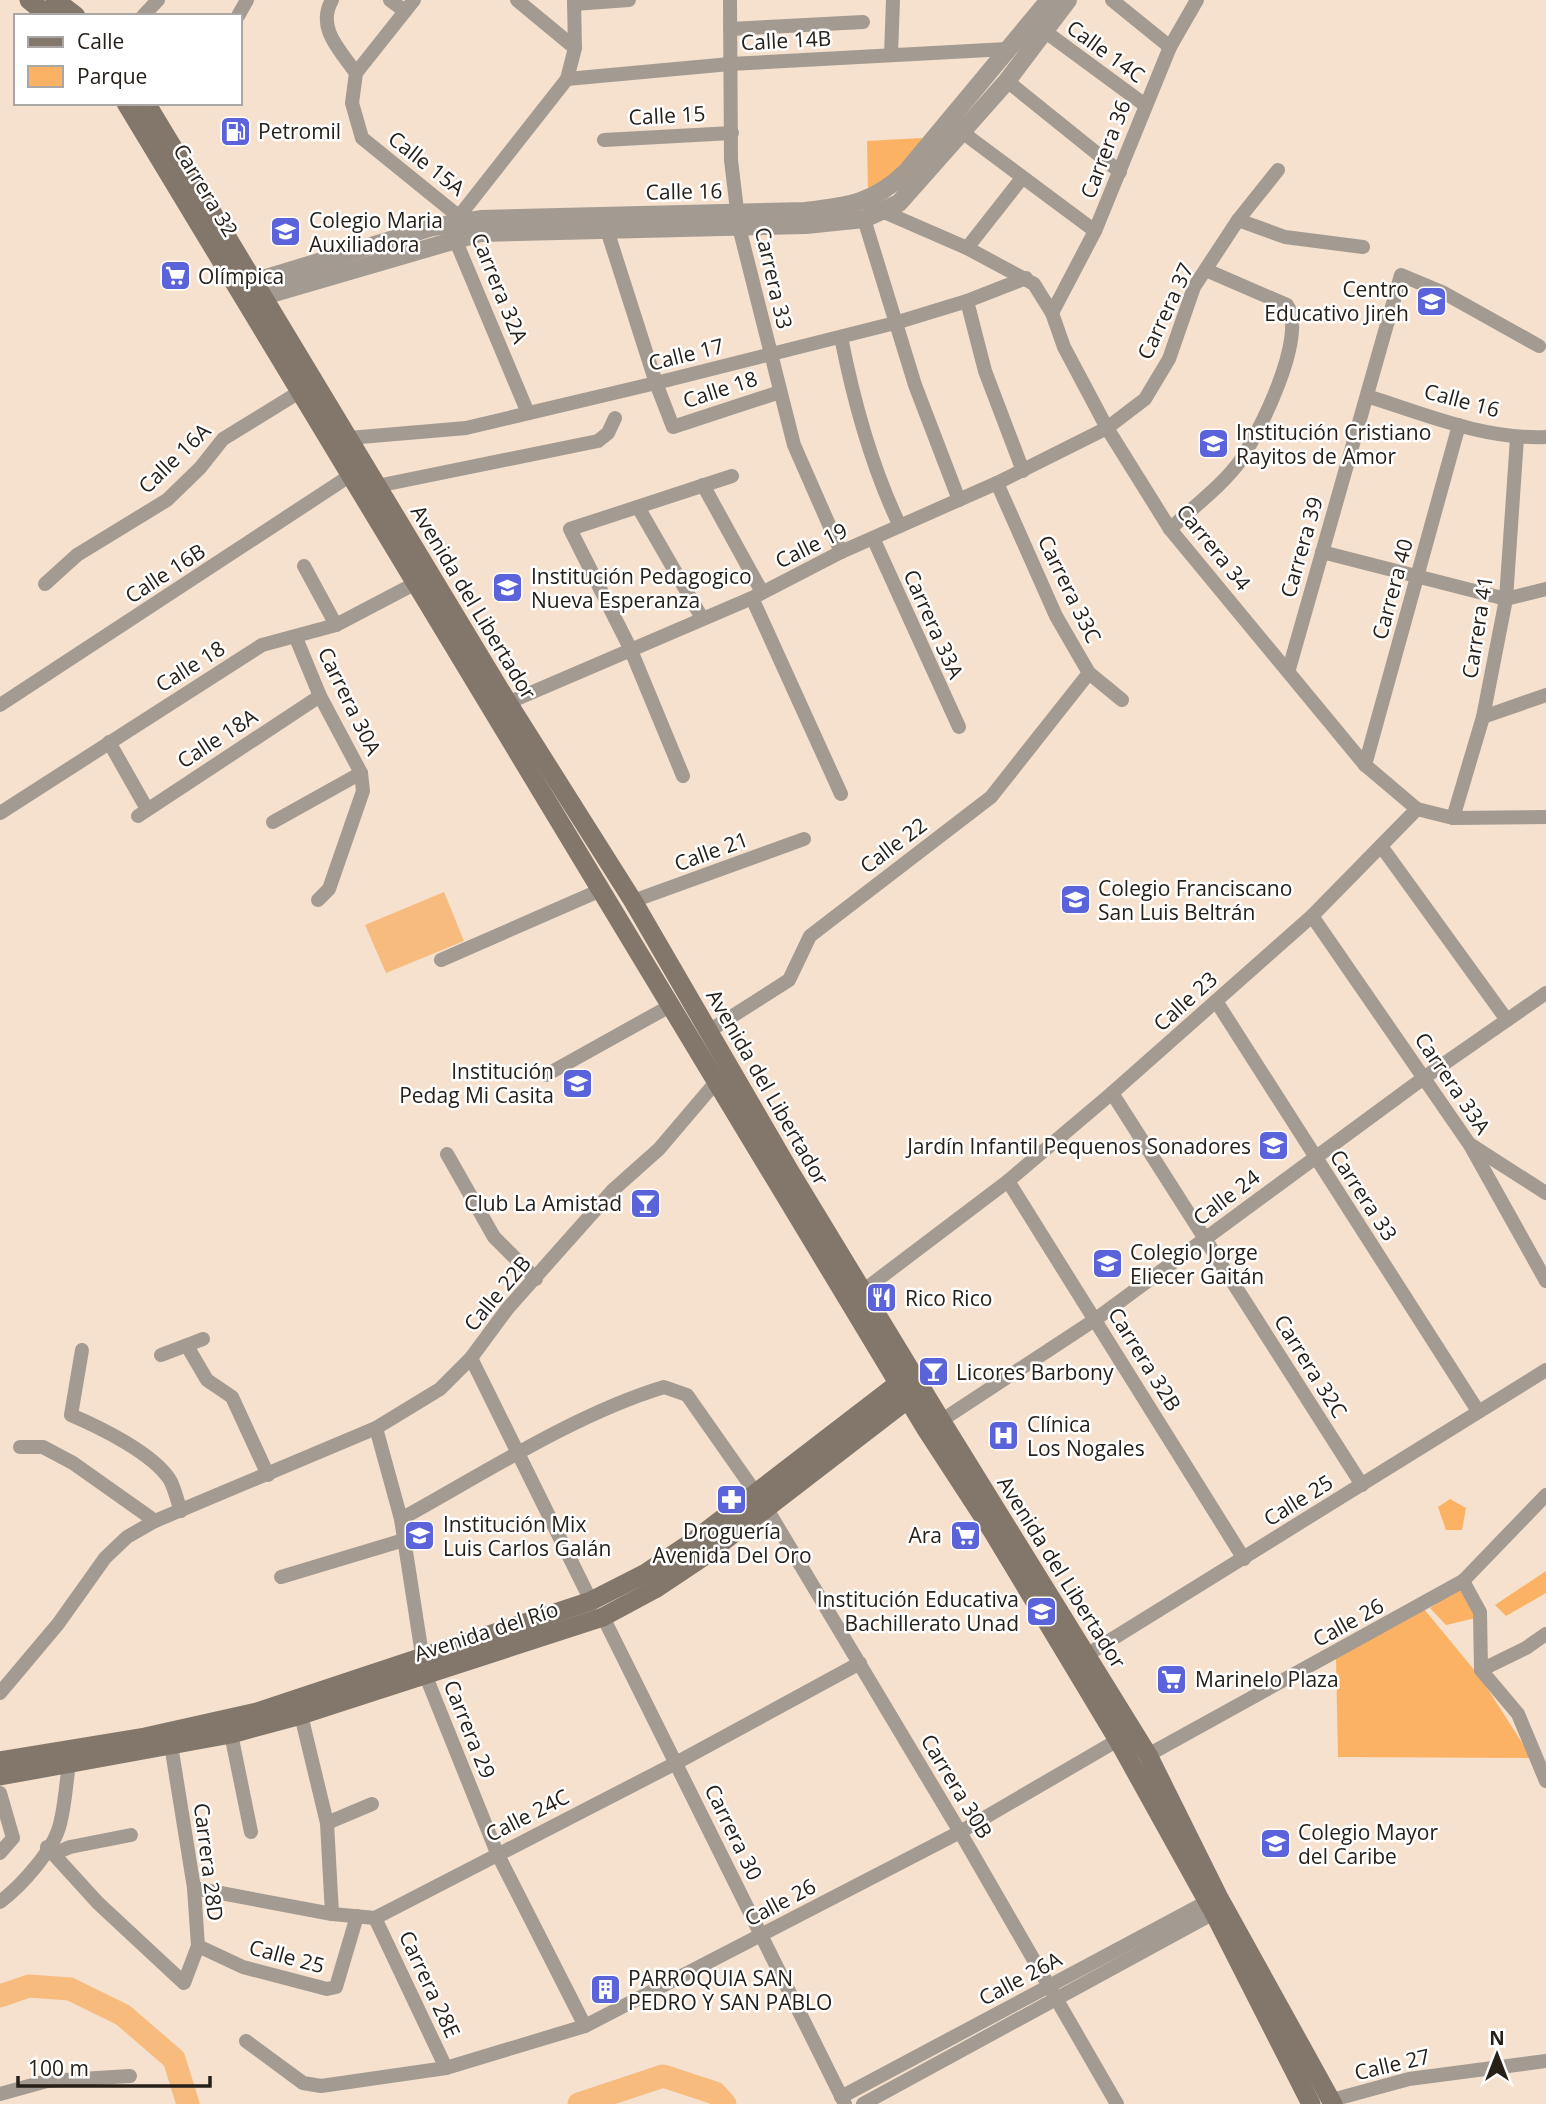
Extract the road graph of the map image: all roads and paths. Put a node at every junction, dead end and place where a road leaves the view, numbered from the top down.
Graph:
1 (29, 0) edge
2 (55, 0) edge
3 (158, 0) edge
4 (332, 0) edge
5 (390, 0) edge
6 (517, 0) edge
7 (629, 0) edge
8 (730, 0) edge
9 (893, 0) edge
10 (1049, 0) edge
11 (1068, 0) edge
12 (1112, 0) edge
13 (1197, 0) edge
14 (574, 2) edge
15 (409, 6) edge
16 (46, 14) edge
17 (73, 14) edge
18 (145, 14) edge
19 (863, 22) dead end
20 (730, 29) junction
21 (1043, 30) junction
22 (1170, 47) junction
23 (575, 48) junction
24 (1007, 49) junction
25 (891, 55) junction
26 (730, 64) junction
27 (356, 74) junction
28 (567, 79) junction
29 (1006, 81) junction
30 (126, 105) edge
31 (1145, 105) junction
32 (152, 106) edge
33 (962, 132) junction
34 (732, 133) junction
35 (604, 140) dead end
36 (1278, 170) dead end
37 (1120, 172) junction
38 (1022, 178) junction
39 (882, 211) junction
40 (864, 219) junction
41 (739, 220) junction
42 (1238, 220) junction
43 (455, 226) junction
44 (607, 230) junction
45 (1095, 231) junction
46 (1363, 247) dead end
47 (967, 248) junction
48 (1206, 270) junction
49 (1026, 278) junction
50 (251, 291) junction
51 (967, 301) junction
52 (1052, 313) junction
53 (895, 323) junction
54 (841, 337) junction
55 (1539, 346) dead end
56 (771, 355) junction
57 (656, 383) junction
58 (301, 391) junction
59 (780, 393) junction
60 (1367, 396) junction
61 (528, 413) junction
62 (615, 418) dead end
63 (1459, 425) junction
64 (1107, 428) junction
65 (1546, 437) edge
66 (349, 438) junction
67 (1517, 438) junction
68 (1023, 471) junction
69 (351, 475) junction
70 (732, 476) dead end
71 (997, 483) junction
72 (703, 485) junction
73 (377, 486) junction
74 (959, 500) junction
75 (638, 507) junction
76 (900, 526) junction
77 (1170, 529) junction
78 (873, 538) junction
79 (841, 552) junction
80 (1322, 552) junction
81 (304, 566) dead end
82 (1417, 576) junction
83 (416, 583) junction
84 (46, 584) dead end
85 (1546, 589) edge
86 (757, 595) junction
87 (1506, 598) junction
88 (702, 618) junction
89 (336, 625) junction
90 (296, 638) junction
91 (629, 648) junction
92 (1289, 669) junction
93 (1089, 673) junction
94 (1546, 695) edge
95 (320, 696) junction
96 (1122, 700) dead end
97 (0, 705) edge
98 (500, 706) junction
99 (1483, 717) junction
100 (959, 727) dead end
101 (109, 743) junction
102 (1365, 765) junction
103 (361, 773) junction
104 (683, 776) dead end
105 (841, 794) dead end
106 (1417, 809) junction
107 (0, 813) edge
108 (1453, 818) junction
109 (273, 822) dead end
110 (1544, 823) edge
111 (804, 839) dead end
112 (1381, 846) junction
113 (601, 890) junction
114 (318, 900) dead end
115 (633, 901) junction
116 (1312, 916) junction
117 (441, 960) dead end
118 (1546, 993) edge
119 (1216, 1001) junction
120 (670, 1006) junction
121 (1507, 1020) junction
122 (709, 1031) junction
123 (546, 1075) dead end
124 (1425, 1077) junction
125 (716, 1082) junction
126 (1112, 1093) junction
127 (1470, 1145) junction
128 (447, 1154) dead end
129 (1315, 1157) junction
130 (1008, 1181) junction
131 (1546, 1193) edge
132 (1206, 1238) junction
133 (536, 1279) junction
134 (1546, 1281) edge
135 (864, 1290) junction
136 (1096, 1319) junction
137 (203, 1339) dead end
138 (187, 1346) junction
139 (82, 1350) dead end
140 (161, 1355) dead end
141 (471, 1359) junction
142 (1546, 1370) edge
143 (910, 1386) junction
144 (1478, 1411) junction
145 (934, 1426) junction
146 (376, 1428) junction
147 (20, 1447) dead end
148 (516, 1454) junction
149 (268, 1475) junction
150 (1362, 1485) junction
151 (1546, 1496) edge
152 (761, 1501) junction
153 (181, 1511) junction
154 (401, 1519) junction
155 (155, 1521) junction
156 (404, 1541) junction
157 (1244, 1559) junction
158 (281, 1577) dead end
159 (1463, 1581) junction
160 (597, 1609) junction
161 (1546, 1634) edge
162 (1079, 1659) junction
163 (860, 1663) junction
164 (424, 1666) junction
165 (1481, 1670) junction
166 (0, 1693) edge
167 (301, 1715) junction
168 (231, 1734) junction
169 (1118, 1740) junction
170 (171, 1745) junction
171 (1148, 1755) junction
172 (0, 1761) edge
173 (676, 1763) junction
174 (69, 1764) junction
175 (0, 1776) edge
176 (1546, 1782) edge
177 (0, 1793) edge
178 (372, 1804) dead end
179 (327, 1823) junction
180 (251, 1832) dead end
181 (960, 1832) junction
182 (131, 1835) dead end
183 (50, 1851) junction
184 (0, 1853) edge
185 (497, 1853) junction
186 (194, 1888) junction
187 (0, 1902) edge
188 (1216, 1905) junction
189 (332, 1914) junction
190 (357, 1916) junction
191 (375, 1918) junction
192 (762, 1936) junction
193 (198, 1947) junction
194 (1049, 1986) junction
195 (1057, 2000) junction
196 (585, 2026) junction
197 (246, 2041) dead end
198 (1546, 2061) edge
199 (446, 2068) junction
200 (130, 2077) dead end
201 (0, 2094) edge
202 (843, 2101) edge
203 (1332, 2102) edge
204 (863, 2104) edge
205 (1117, 2104) edge
206 (1311, 2104) edge

1 - 16 main road
2 - 17 main road
3 - 18 street
4 - 27 street
5 - 15 street
6 - 23 street
7 - 14 street
8 - 20 street, Carrera 33
9 - 25 street
10 - 24 street, Calle 16
11 - 21 street, Calle 16
12 - 22 street
13 - 22 street, Carrera 36
14 - 23 street, Carrera 32A
15 - 27 street
19 - 20 street
20 - 26 street, Carrera 33
21 - 29 street, Calle 16
21 - 31 street, Calle 14C
22 - 31 street, Carrera 36
23 - 28 street, Carrera 32A
24 - 25 street, Calle 14B
24 - 41 street, Calle 16
25 - 26 street, Calle 14B
26 - 28 street, Calle 14B
26 - 34 street, Carrera 33
27 - 43 street, Calle 15A
28 - 43 street, Carrera 32A
29 - 33 street, Calle 16
29 - 37 street
30 - 50 main road, Carrera 32
31 - 37 street, Carrera 36
32 - 50 main road, Avenida del Libertador
33 - 38 street
33 - 39 street, Calle 16
34 - 35 street, Calle 15
34 - 41 street, Carrera 33
36 - 42 street, Carrera 37
37 - 45 street, Carrera 36
38 - 45 street
38 - 47 street
39 - 40 street, Calle 16
39 - 47 street
40 - 41 street, Calle 16
40 - 53 street
41 - 43 street, Calle 16
41 - 44 street, Calle 16
41 - 56 street, Carrera 33
42 - 46 street
42 - 48 street, Carrera 37
43 - 44 street, Calle 16
43 - 50 street, Calle 16
43 - 61 street, Carrera 32A
44 - 57 street
45 - 52 street, Carrera 36
47 - 49 street
48 - 64 street, Carrera 37
48 - 77 street
49 - 51 street, Calle 17
49 - 52 street, Carrera 34
50 - 58 main road, Avenida del Libertador
50 - 66 main road, Avenida del Libertador
51 - 53 street, Calle 17
51 - 68 street
52 - 64 street, Carrera 34
53 - 54 street, Calle 17
53 - 74 street
54 - 56 street, Calle 17
54 - 76 street
55 - 60 street, Carrera 39
56 - 57 street, Calle 17
56 - 59 street, Carrera 33
57 - 59 street, Calle 18
57 - 61 street, Calle 17
58 - 69 main road, Avenida del Libertador
58 - 84 street, Calle 16A
59 - 79 street, Carrera 33
60 - 63 street, Calle 16
60 - 80 street, Carrera 39
61 - 66 street, Calle 17
62 - 73 street
63 - 67 street, Calle 16
63 - 82 street, Carrera 40
64 - 68 street, Calle 19
64 - 77 street, Carrera 34
65 - 67 street, Calle 16
66 - 73 main road, Avenida del Libertador
67 - 87 street, Carrera 41
68 - 71 street, Calle 19
69 - 83 main road, Avenida del Libertador
69 - 97 street, Calle 16B
70 - 72 street
71 - 74 street, Calle 19
71 - 93 street, Carrera 33C
72 - 75 street
72 - 86 street
73 - 98 main road, Avenida del Libertador
74 - 76 street, Calle 19
75 - 88 street
75 - 91 street
76 - 78 street, Calle 19
77 - 92 street, Carrera 34
78 - 79 street, Calle 19
78 - 100 street, Carrera 33A
79 - 86 street, Calle 19
80 - 82 street
80 - 92 street, Carrera 39
81 - 89 street
82 - 87 street
82 - 102 street, Carrera 40
83 - 89 street, Calle 18
83 - 98 main road, Avenida del Libertador
85 - 87 street
86 - 88 street, Calle 19
86 - 105 street
87 - 99 street, Carrera 41
88 - 91 street, Calle 19
89 - 90 street, Calle 18
90 - 95 street, Carrera 30A
90 - 101 street, Calle 18
91 - 98 street, Calle 19
91 - 104 street
92 - 102 street, Carrera 34
93 - 96 street, Carrera 33C
93 - 122 street, Calle 22
94 - 99 street
95 - 101 street, Calle 18A
95 - 103 street, Carrera 30A
98 - 113 main road, Avenida del Libertador
98 - 115 main road, Avenida del Libertador
99 - 108 street, Carrera 41
101 - 107 street, Calle 18
102 - 106 street, Carrera 34
103 - 109 street
103 - 114 street, Carrera 30A
106 - 108 street
106 - 112 street, Calle 23
108 - 110 street
111 - 115 street, Calle 21
112 - 116 street, Calle 23
112 - 121 street
113 - 117 street
113 - 120 main road, Avenida del Libertador
115 - 122 main road, Avenida del Libertador
116 - 119 street, Calle 23
116 - 124 street, Carrera 33A
118 - 121 street, Calle 24
119 - 126 street, Calle 23
119 - 129 street, Carrera 33
120 - 123 street
120 - 125 main road, Avenida del Libertador
121 - 124 street, Calle 24
122 - 135 main road, Avenida del Libertador
124 - 127 street, Carrera 33A
124 - 129 street, Calle 24
125 - 133 street, Calle 22B
125 - 143 main road, Avenida del Libertador
126 - 130 street, Calle 23
126 - 132 street, Carrera 32C
127 - 131 street
127 - 134 street, Carrera 33A
128 - 133 street
129 - 132 street, Calle 24
129 - 144 street, Carrera 33
130 - 135 street, Calle 23
130 - 136 street, Carrera 32B
132 - 136 street, Calle 24
132 - 150 street, Carrera 32C
133 - 141 street, Calle 22B
135 - 143 main road, Avenida del Libertador
136 - 145 street, Calle 24
136 - 157 street, Carrera 32B
137 - 138 street
138 - 140 street
138 - 149 street
139 - 153 street
141 - 146 street, Calle 22B
141 - 148 street, Carrera 30
142 - 144 street, Calle 25
143 - 145 main road, Avenida del Libertador
143 - 152 main road, Avenida del Río
144 - 150 street, Calle 25
145 - 162 main road, Avenida del Libertador
146 - 149 street, Calle 22B
146 - 154 street, Carrera 29
147 - 155 street
148 - 152 street, Carrera 30B
148 - 154 street, Carrera 30B
148 - 160 street, Carrera 30
149 - 153 street, Calle 22B
150 - 157 street, Calle 25
151 - 159 street, Calle 26
152 - 160 main road, Avenida del Río
152 - 163 street, Carrera 30B
153 - 155 street, Calle 22B
154 - 156 street, Carrera 29
155 - 166 street, Calle 22B
156 - 158 street
156 - 164 street, Carrera 29
157 - 162 street, Calle 25
159 - 165 street
159 - 171 street, Calle 26
160 - 164 main road, Avenida del Río
160 - 173 street, Carrera 30
161 - 165 street
162 - 169 main road, Avenida del Libertador
162 - 171 main road, Avenida del Libertador
163 - 173 street, Calle 24C
163 - 181 street, Carrera 30B
164 - 167 main road, Avenida del Río
164 - 172 main road, Avenida del Río
164 - 185 street, Carrera 29
165 - 176 street
167 - 168 main road, Avenida del Río
167 - 179 street
168 - 170 main road, Avenida del Río
168 - 180 street
169 - 181 street, Calle 26
169 - 188 main road, Avenida del Libertador
170 - 174 main road, Avenida del Río
170 - 186 street, Carrera 28D
171 - 188 main road, Avenida del Libertador
173 - 185 street, Calle 24C
173 - 192 street, Carrera 30
174 - 175 main road, Avenida del Río
174 - 183 street
177 - 184 street
178 - 179 street
179 - 189 street
181 - 192 street, Calle 26
181 - 194 street, Carrera 30B
182 - 183 street
183 - 187 street
183 - 193 street, Carrera 28D
185 - 191 street, Calle 24C
185 - 196 street, Carrera 29
186 - 189 street
186 - 193 street, Carrera 28D
188 - 194 street, Calle 26A
188 - 195 street, Calle 26A
188 - 203 main road, Avenida del Libertador
188 - 206 main road, Avenida del Libertador
189 - 190 street
190 - 191 street
190 - 193 street, Calle 25
191 - 199 street, Carrera 28E
192 - 196 street, Calle 26
192 - 202 street, Carrera 30
194 - 195 street, Carrera 30B
194 - 202 street, Calle 26A
195 - 204 street, Calle 26A
195 - 205 street, Carrera 30B
196 - 199 street, Calle 26
197 - 199 street, Calle 26
198 - 203 street, Calle 27
200 - 201 street

